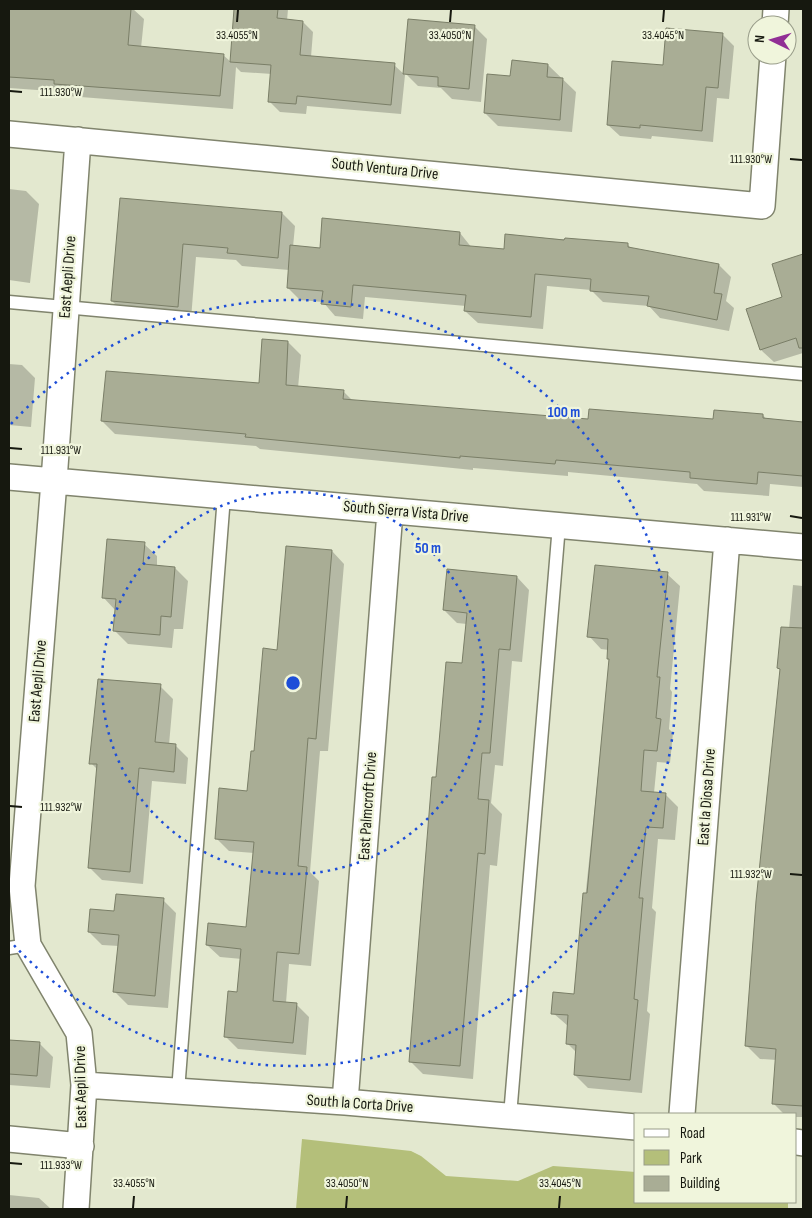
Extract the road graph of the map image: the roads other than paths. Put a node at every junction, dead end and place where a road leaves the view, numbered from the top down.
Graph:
1 (772, 65) edge
2 (9, 134) edge
3 (78, 140) junction
4 (9, 302) edge
5 (66, 307) junction
6 (803, 374) edge
7 (9, 477) edge
8 (54, 481) junction
9 (224, 496) junction
10 (390, 510) junction
11 (559, 525) junction
12 (726, 540) junction
13 (803, 547) edge
14 (19, 947) edge
15 (84, 1085) junction
16 (178, 1091) junction
17 (345, 1102) junction
18 (682, 1113) edge
19 (510, 1116) junction
20 (634, 1127) edge
21 (9, 1139) edge
22 (81, 1146) junction
23 (76, 1209) edge

1 - 3 street, South Ventura Drive
2 - 3 street, South Ventura Drive
3 - 5 street, East Aepli Drive
4 - 5 lane
5 - 6 lane
5 - 8 street, East Aepli Drive
7 - 8 street, South Sierra Vista Drive
8 - 9 street, South Sierra Vista Drive
8 - 14 street, East Aepli Drive
9 - 10 street, South Sierra Vista Drive
9 - 16 lane
10 - 11 street, South Sierra Vista Drive
10 - 17 street, East Palmcroft Drive
11 - 12 street, South Sierra Vista Drive
11 - 19 lane
12 - 13 street, South Sierra Vista Drive
12 - 18 street, East la Diosa Drive
14 - 15 street, East Aepli Drive
15 - 16 street, South la Corta Drive
15 - 22 street, East Aepli Drive
16 - 17 street, South la Corta Drive
17 - 19 street, South la Corta Drive
19 - 20 street, South la Corta Drive
21 - 22 street
22 - 23 street, East Aepli Drive

